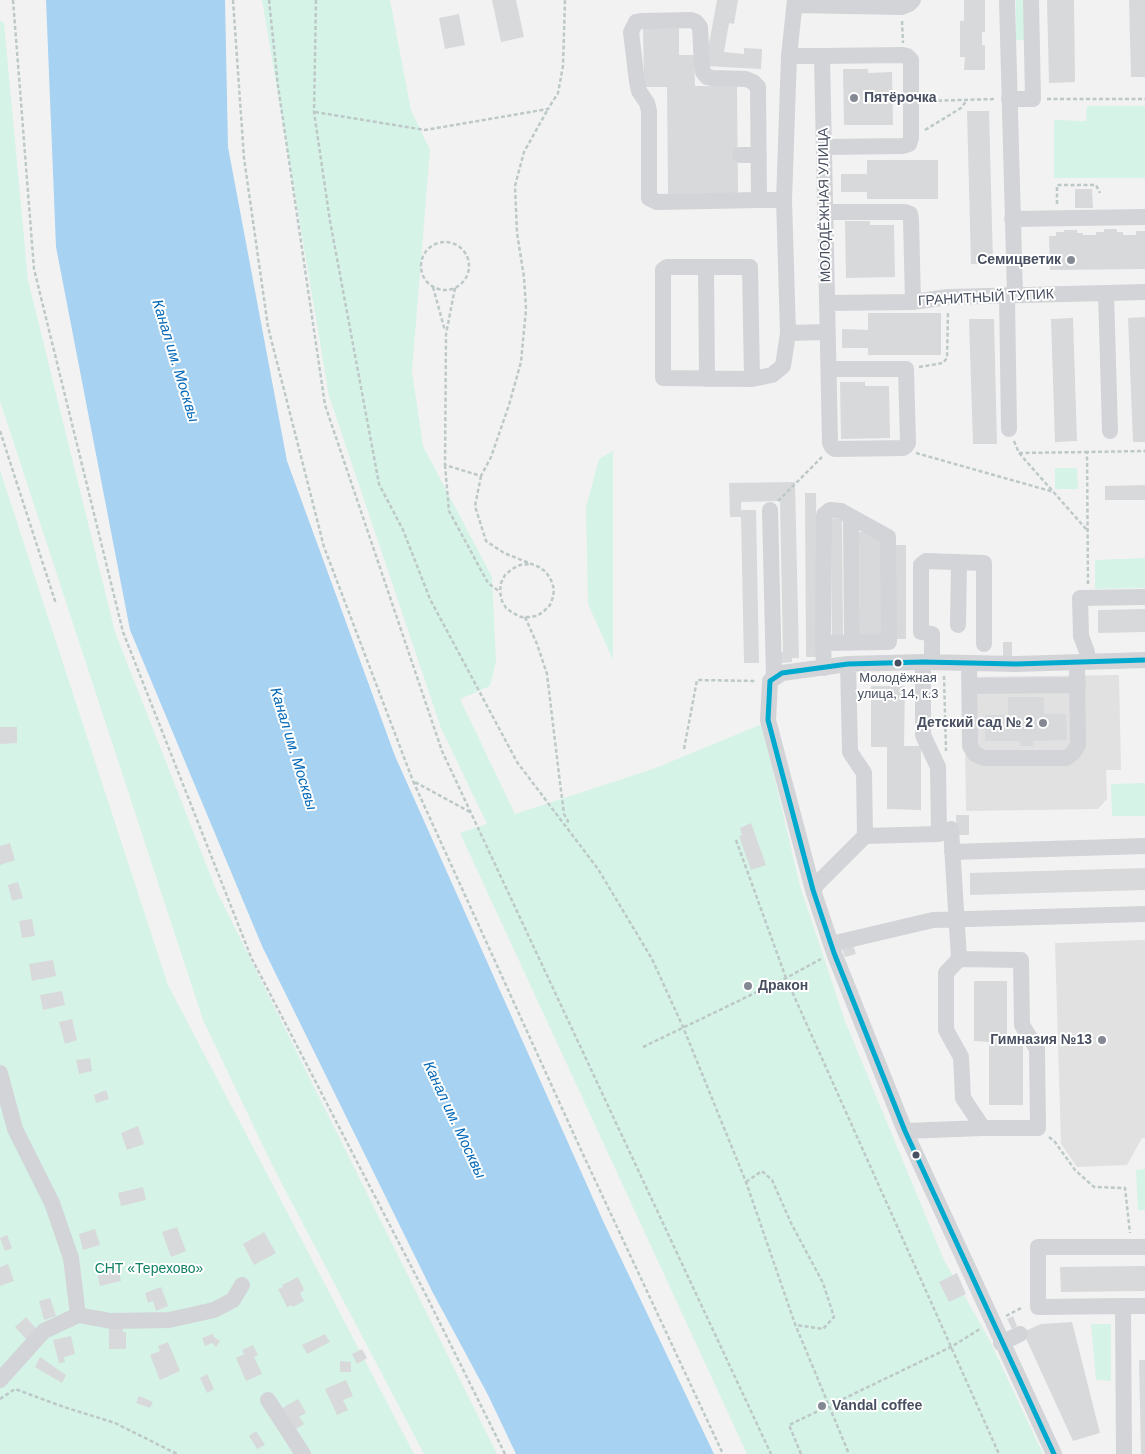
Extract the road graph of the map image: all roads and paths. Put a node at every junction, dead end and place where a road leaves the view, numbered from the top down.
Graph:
1 (13, 0) edge
2 (234, 0) edge
3 (269, 0) edge
4 (316, 0) edge
5 (565, 0) edge
6 (1007, 0) edge
7 (1032, 0) edge
8 (795, 3) edge
9 (908, 3) edge
10 (903, 55) junction
11 (789, 56) junction
12 (822, 56) junction
13 (1009, 99) junction
14 (1033, 99) junction
15 (1145, 99) edge
16 (967, 100) junction
17 (929, 101) dead end
18 (548, 109) junction
19 (314, 112) junction
20 (911, 138) junction
21 (824, 147) junction
22 (759, 154) junction
23 (740, 155) dead end
24 (1100, 193) dead end
25 (759, 200) junction
26 (784, 200) junction
27 (825, 212) junction
28 (1145, 217) edge
29 (1056, 218) junction
30 (1012, 219) junction
31 (706, 267) junction
32 (433, 287) junction
33 (455, 288) junction
34 (1145, 292) edge
35 (1106, 293) junction
36 (1011, 295) junction
37 (948, 297) junction
38 (912, 302) junction
39 (826, 303) junction
40 (828, 332) junction
41 (446, 334) junction
42 (788, 334) junction
43 (829, 369) junction
44 (906, 369) junction
45 (707, 379) junction
46 (752, 379) junction
47 (1010, 428) joint
48 (0, 431) edge
49 (1110, 431) dead end
50 (831, 445) junction
51 (903, 448) junction
52 (1145, 451) edge
53 (1018, 452) junction
54 (1087, 452) junction
55 (445, 465) junction
56 (481, 476) junction
57 (1054, 492) junction
58 (770, 510) joint
59 (851, 517) junction
60 (1087, 530) junction
61 (959, 562) junction
62 (530, 564) junction
63 (1088, 571) dead end
64 (500, 592) junction
65 (1145, 596) edge
66 (56, 604) dead end
67 (525, 617) junction
68 (958, 625) dead end
69 (852, 642) junction
70 (824, 643) junction
71 (984, 644) dead end
72 (1145, 660) edge
73 (933, 662) junction
74 (1082, 662) junction
75 (969, 663) junction
76 (848, 664) junction
77 (824, 668) junction
78 (772, 679) junction
79 (1078, 685) junction
80 (970, 686) junction
81 (684, 749) dead end
82 (946, 752) dead end
83 (413, 781) junction
84 (470, 812) junction
85 (565, 826) junction
86 (951, 830) dead end
87 (865, 836) junction
88 (736, 840) dead end
89 (1145, 846) edge
90 (952, 852) junction
91 (813, 890) junction
92 (1145, 914) edge
93 (958, 919) junction
94 (830, 949) junction
95 (959, 959) junction
96 (786, 978) junction
97 (683, 1027) junction
98 (643, 1047) dead end
99 (0, 1073) edge
100 (983, 1128) junction
101 (1038, 1128) junction
102 (905, 1132) junction
103 (746, 1182) junction
104 (1138, 1247) edge
105 (242, 1285) dead end
106 (1038, 1303) junction
107 (1123, 1306) junction
108 (1145, 1306) edge
109 (78, 1315) junction
110 (1000, 1319) dead end
111 (795, 1324) junction
112 (984, 1326) dead end
113 (1020, 1334) dead end
114 (1001, 1343) junction
115 (951, 1347) junction
116 (0, 1380) edge
117 (0, 1399) edge
118 (268, 1400) dead end
119 (829, 1406) junction
120 (177, 1454) edge
121 (303, 1454) edge
122 (506, 1454) edge
123 (723, 1454) edge
124 (771, 1454) edge
125 (800, 1454) edge
126 (849, 1454) edge
127 (999, 1454) edge
128 (1054, 1454) edge
129 (1124, 1454) edge

1 - 122 path
2 - 83 path
3 - 84 path
4 - 19 path
5 - 18 path
6 - 13 street
7 - 14 street
8 - 9 street
8 - 11 street
9 - 10 path
10 - 12 street
10 - 20 street
11 - 12 street
11 - 26 street
12 - 21 street, МОЛОДЁЖНАЯ УЛИЦА
13 - 14 street
13 - 16 path
13 - 30 street
14 - 15 path
16 - 17 path
16 - 20 path
18 - 19 path
18 - 56 path
19 - 85 path
20 - 21 street
21 - 27 street, МОЛОДЁЖНАЯ УЛИЦА
22 - 23 street
22 - 25 street
22 - 25 street
24 - 29 path
25 - 26 street
26 - 42 street
27 - 38 street
27 - 39 street, МОЛОДЁЖНАЯ УЛИЦА
28 - 29 street
29 - 30 street
30 - 36 street
31 - 45 street
31 - 45 street
31 - 46 street
32 - 33 path
32 - 33 path
32 - 41 path
33 - 41 path
34 - 35 street, ГРАНИТНЫЙ ТУПИК
35 - 36 street, ГРАНИТНЫЙ ТУПИК
35 - 49 street
36 - 37 street, ГРАНИТНЫЙ ТУПИК
36 - 47 street
37 - 38 street, ГРАНИТНЫЙ ТУПИК
37 - 44 path
38 - 39 street, ГРАНИТНЫЙ ТУПИК
39 - 40 street, МОЛОДЁЖНАЯ УЛИЦА
40 - 42 street
40 - 43 street, МОЛОДЁЖНАЯ УЛИЦА
41 - 55 path
42 - 46 street
43 - 44 street
43 - 50 street, МОЛОДЁЖНАЯ УЛИЦА
44 - 51 street
45 - 46 street
47 - 53 path
48 - 66 path
50 - 51 street
50 - 58 path
51 - 57 path
52 - 54 path
53 - 54 path
53 - 57 path
54 - 60 path
55 - 56 path
55 - 64 path
56 - 62 path
57 - 60 path
58 - 78 street
59 - 69 street
59 - 69 street
59 - 70 street
60 - 63 path
61 - 68 street
61 - 71 street
61 - 73 street
62 - 64 path
62 - 67 path
64 - 67 path
65 - 74 street
67 - 85 path
69 - 70 street
70 - 77 street
72 - 74 street
73 - 75 street
73 - 76 street
73 - 82 path
73 - 87 street
74 - 75 street
74 - 79 street
75 - 80 street
76 - 77 street
76 - 87 street
77 - 78 street
78 - 81 path
78 - 91 street
79 - 80 street
79 - 80 street
83 - 84 path
83 - 123 path
84 - 124 path
85 - 97 path
86 - 90 street
87 - 91 street
88 - 96 path
89 - 90 street
90 - 93 street
91 - 94 street
92 - 93 street
93 - 94 street
93 - 95 street
94 - 96 path
94 - 102 street
95 - 100 street
95 - 101 street
96 - 97 path
96 - 115 path
97 - 98 path
97 - 103 path
99 - 109 street
100 - 101 street
100 - 102 street
101 - 104 path
102 - 114 street
103 - 111 path
103 - 111 path
104 - 106 street
105 - 109 street
106 - 107 street
106 - 110 path
107 - 108 street
107 - 129 street
109 - 116 street
111 - 119 path
112 - 115 path
113 - 114 street
114 - 128 street
115 - 119 path
115 - 127 path
117 - 120 path
118 - 121 street
119 - 125 path
119 - 126 path

